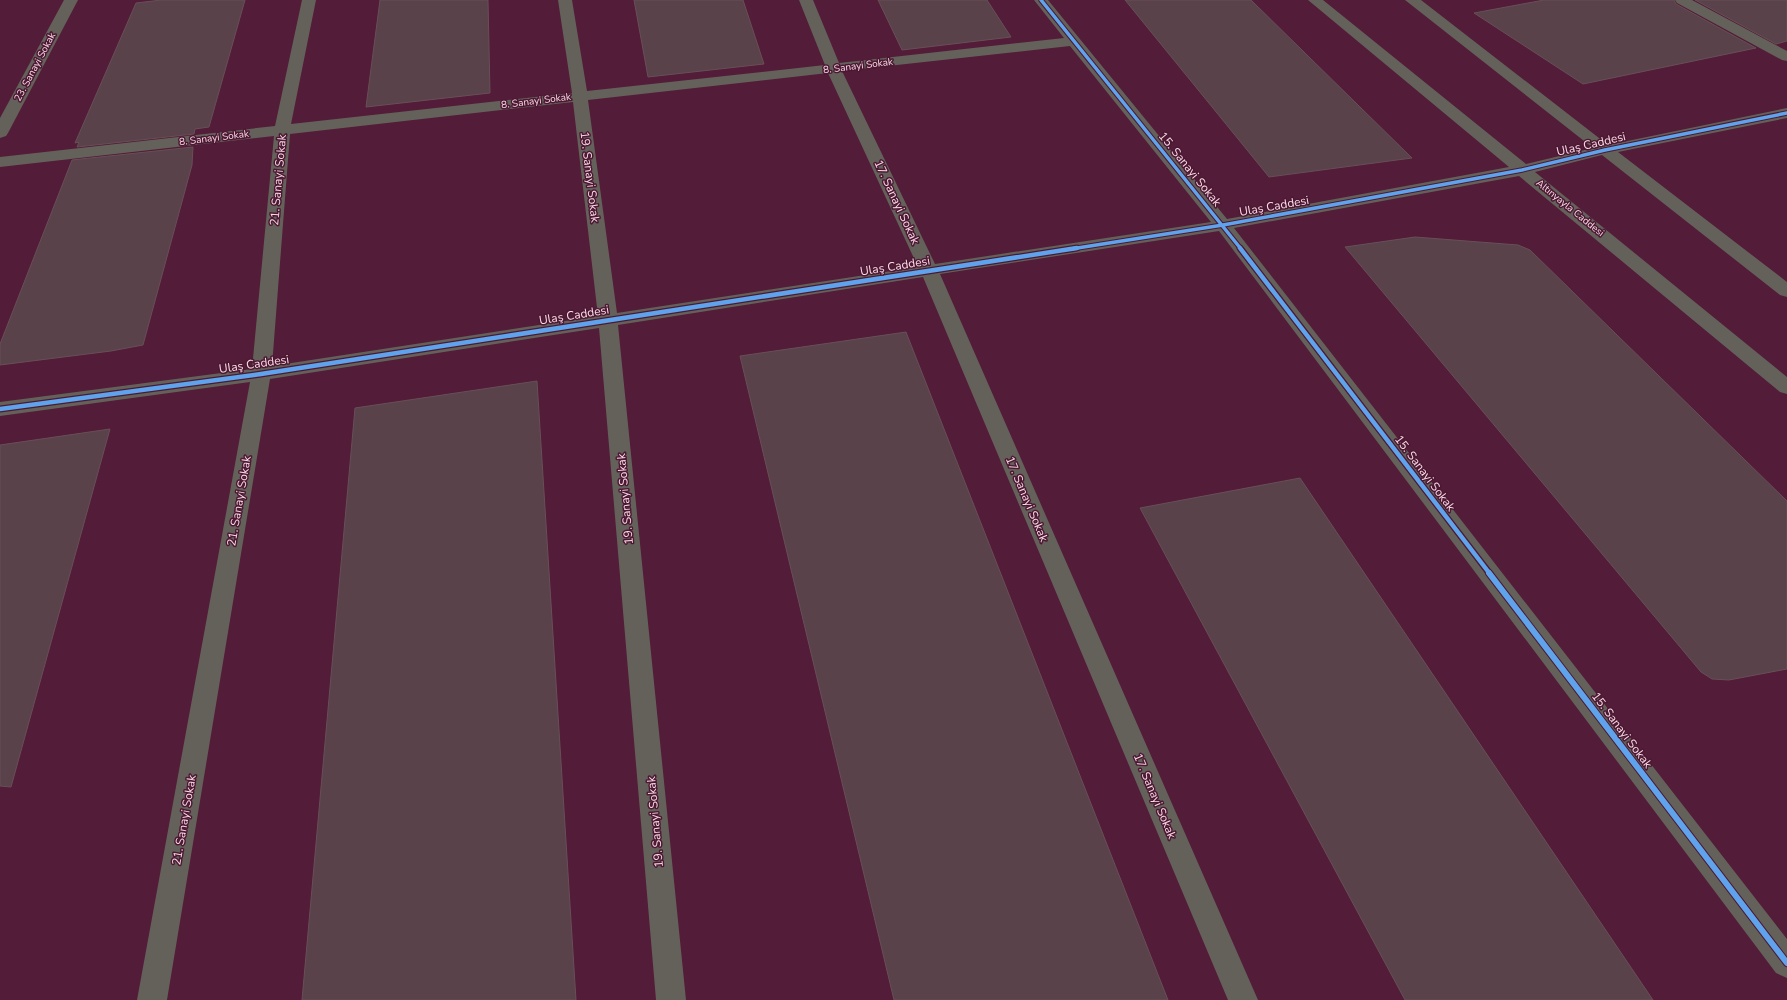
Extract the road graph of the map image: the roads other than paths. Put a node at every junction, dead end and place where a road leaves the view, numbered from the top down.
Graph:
1 (71, 0) edge
2 (309, 0) edge
3 (565, 0) edge
4 (806, 0) edge
5 (1041, 0) edge
6 (1315, 0) edge
7 (1412, 0) edge
8 (1682, 0) edge
9 (1073, 41) junction
10 (1787, 57) edge
11 (834, 69) junction
12 (580, 96) junction
13 (1787, 113) edge
14 (282, 130) junction
15 (0, 133) edge
16 (1606, 150) junction
17 (0, 162) edge
18 (1522, 170) junction
19 (1223, 225) junction
20 (930, 271) junction
21 (1787, 291) edge
22 (608, 320) junction
23 (261, 374) junction
24 (1787, 387) edge
25 (0, 409) edge
26 (1787, 963) edge
27 (152, 1000) edge
28 (671, 1000) edge
29 (1243, 1000) edge

1 - 15 street, 23. Sanayi Sokak
2 - 14 street, 21. Sanayi Sokak
3 - 12 street, 19. Sanayi Sokak
4 - 11 street, 17. Sanayi Sokak
5 - 9 street, 15. Sanayi Sokak
6 - 18 street, Altınyayla Caddesi
7 - 16 street
8 - 10 street
9 - 11 street, 8. Sanayi Sokak
9 - 19 street, 15. Sanayi Sokak
11 - 12 street, 8. Sanayi Sokak
11 - 20 street, 17. Sanayi Sokak
12 - 14 street, 8. Sanayi Sokak
12 - 22 street, 19. Sanayi Sokak
13 - 16 street, Ulaş Caddesi
14 - 17 street, 8. Sanayi Sokak
14 - 23 street, 21. Sanayi Sokak
16 - 18 street, Ulaş Caddesi
16 - 21 street
18 - 19 street, Ulaş Caddesi
18 - 24 street, Altınyayla Caddesi
19 - 20 street, Ulaş Caddesi
19 - 26 street, 15. Sanayi Sokak
20 - 22 street, Ulaş Caddesi
20 - 29 street, 17. Sanayi Sokak
22 - 23 street, Ulaş Caddesi
22 - 28 street, 19. Sanayi Sokak
23 - 25 street, Ulaş Caddesi
23 - 27 street, 21. Sanayi Sokak

